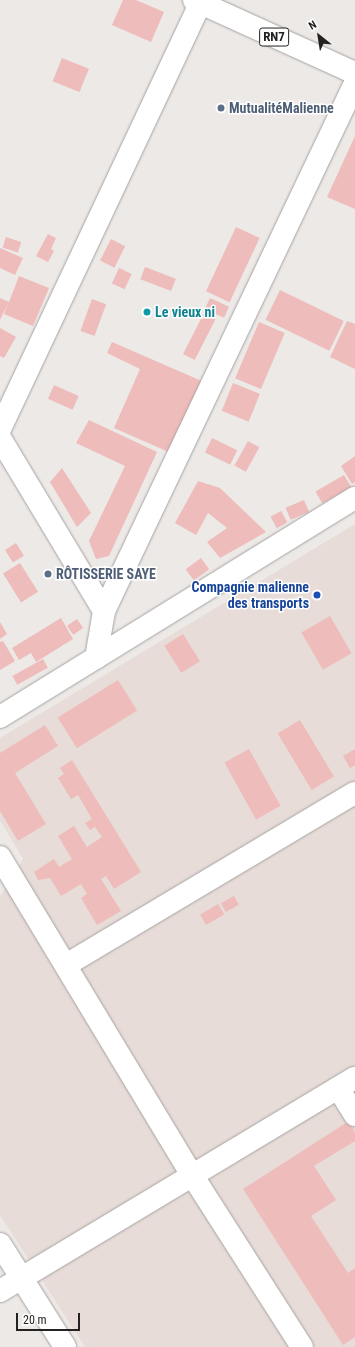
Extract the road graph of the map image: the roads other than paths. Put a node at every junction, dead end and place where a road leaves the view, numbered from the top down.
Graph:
1 (199, 1) edge
2 (355, 73) edge
3 (355, 83) edge
4 (0, 429) edge
5 (0, 438) edge
6 (355, 498) edge
7 (104, 611) junction
8 (96, 658) junction
9 (0, 717) edge
10 (355, 793) edge
11 (1, 862) edge
12 (66, 966) junction
13 (346, 1083) edge
14 (355, 1115) edge
15 (192, 1175) junction
16 (0, 1244) edge
17 (21, 1279) junction
18 (0, 1291) edge
19 (65, 1347) edge
20 (302, 1347) edge

1 - 2 main road, RN7
1 - 4 main road
3 - 7 main road
5 - 7 main road
6 - 8 main road
7 - 8 main road
8 - 9 main road
10 - 12 main road
11 - 12 main road
12 - 15 main road
13 - 14 main road
13 - 15 main road
15 - 17 main road
15 - 20 main road
16 - 17 main road
17 - 18 main road
17 - 19 main road

